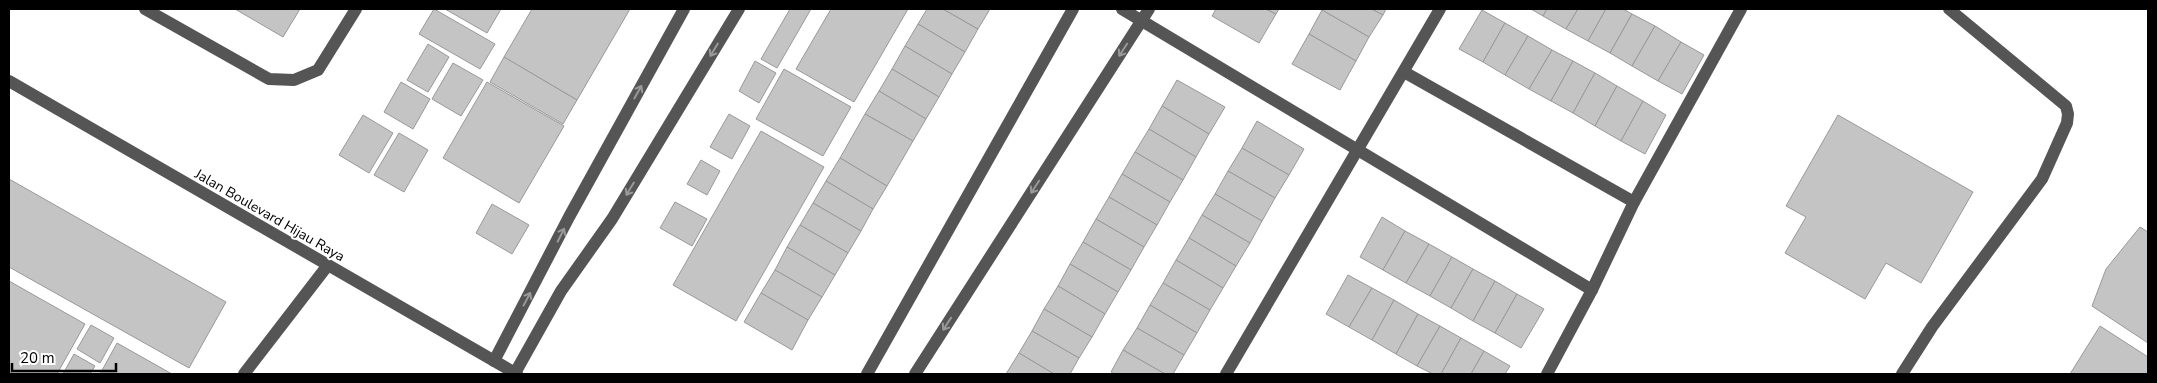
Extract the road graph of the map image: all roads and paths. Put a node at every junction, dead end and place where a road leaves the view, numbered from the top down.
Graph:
1 (145, 9) edge
2 (356, 9) edge
3 (684, 9) edge
4 (739, 9) edge
5 (1073, 9) edge
6 (1122, 9) edge
7 (1149, 9) edge
8 (1440, 9) edge
9 (1741, 9) edge
10 (1948, 9) edge
11 (1142, 20) junction
12 (1404, 72) junction
13 (9, 81) edge
14 (1358, 151) junction
15 (1634, 202) junction
16 (328, 265) junction
17 (1592, 290) junction
18 (494, 361) junction
19 (244, 374) edge
20 (516, 374) edge
21 (867, 374) edge
22 (915, 374) edge
23 (1226, 374) edge
24 (1547, 374) edge
25 (1902, 374) edge

1 - 2 street
18 -> 3 street
4 -> 20 street
5 - 21 street
6 - 11 street
7 - 11 street
8 - 12 street
9 - 15 street
10 - 25 street
11 - 14 street
11 -> 22 street
12 - 14 street
12 - 15 street
13 - 16 street, Jalan Boulevard Hijau Raya
14 - 17 street
14 - 23 street
15 - 17 street
16 - 18 street, Jalan Boulevard Hijau Raya
16 - 19 street
17 - 24 street
18 - 20 street, Jalan Boulevard Hijau Raya

